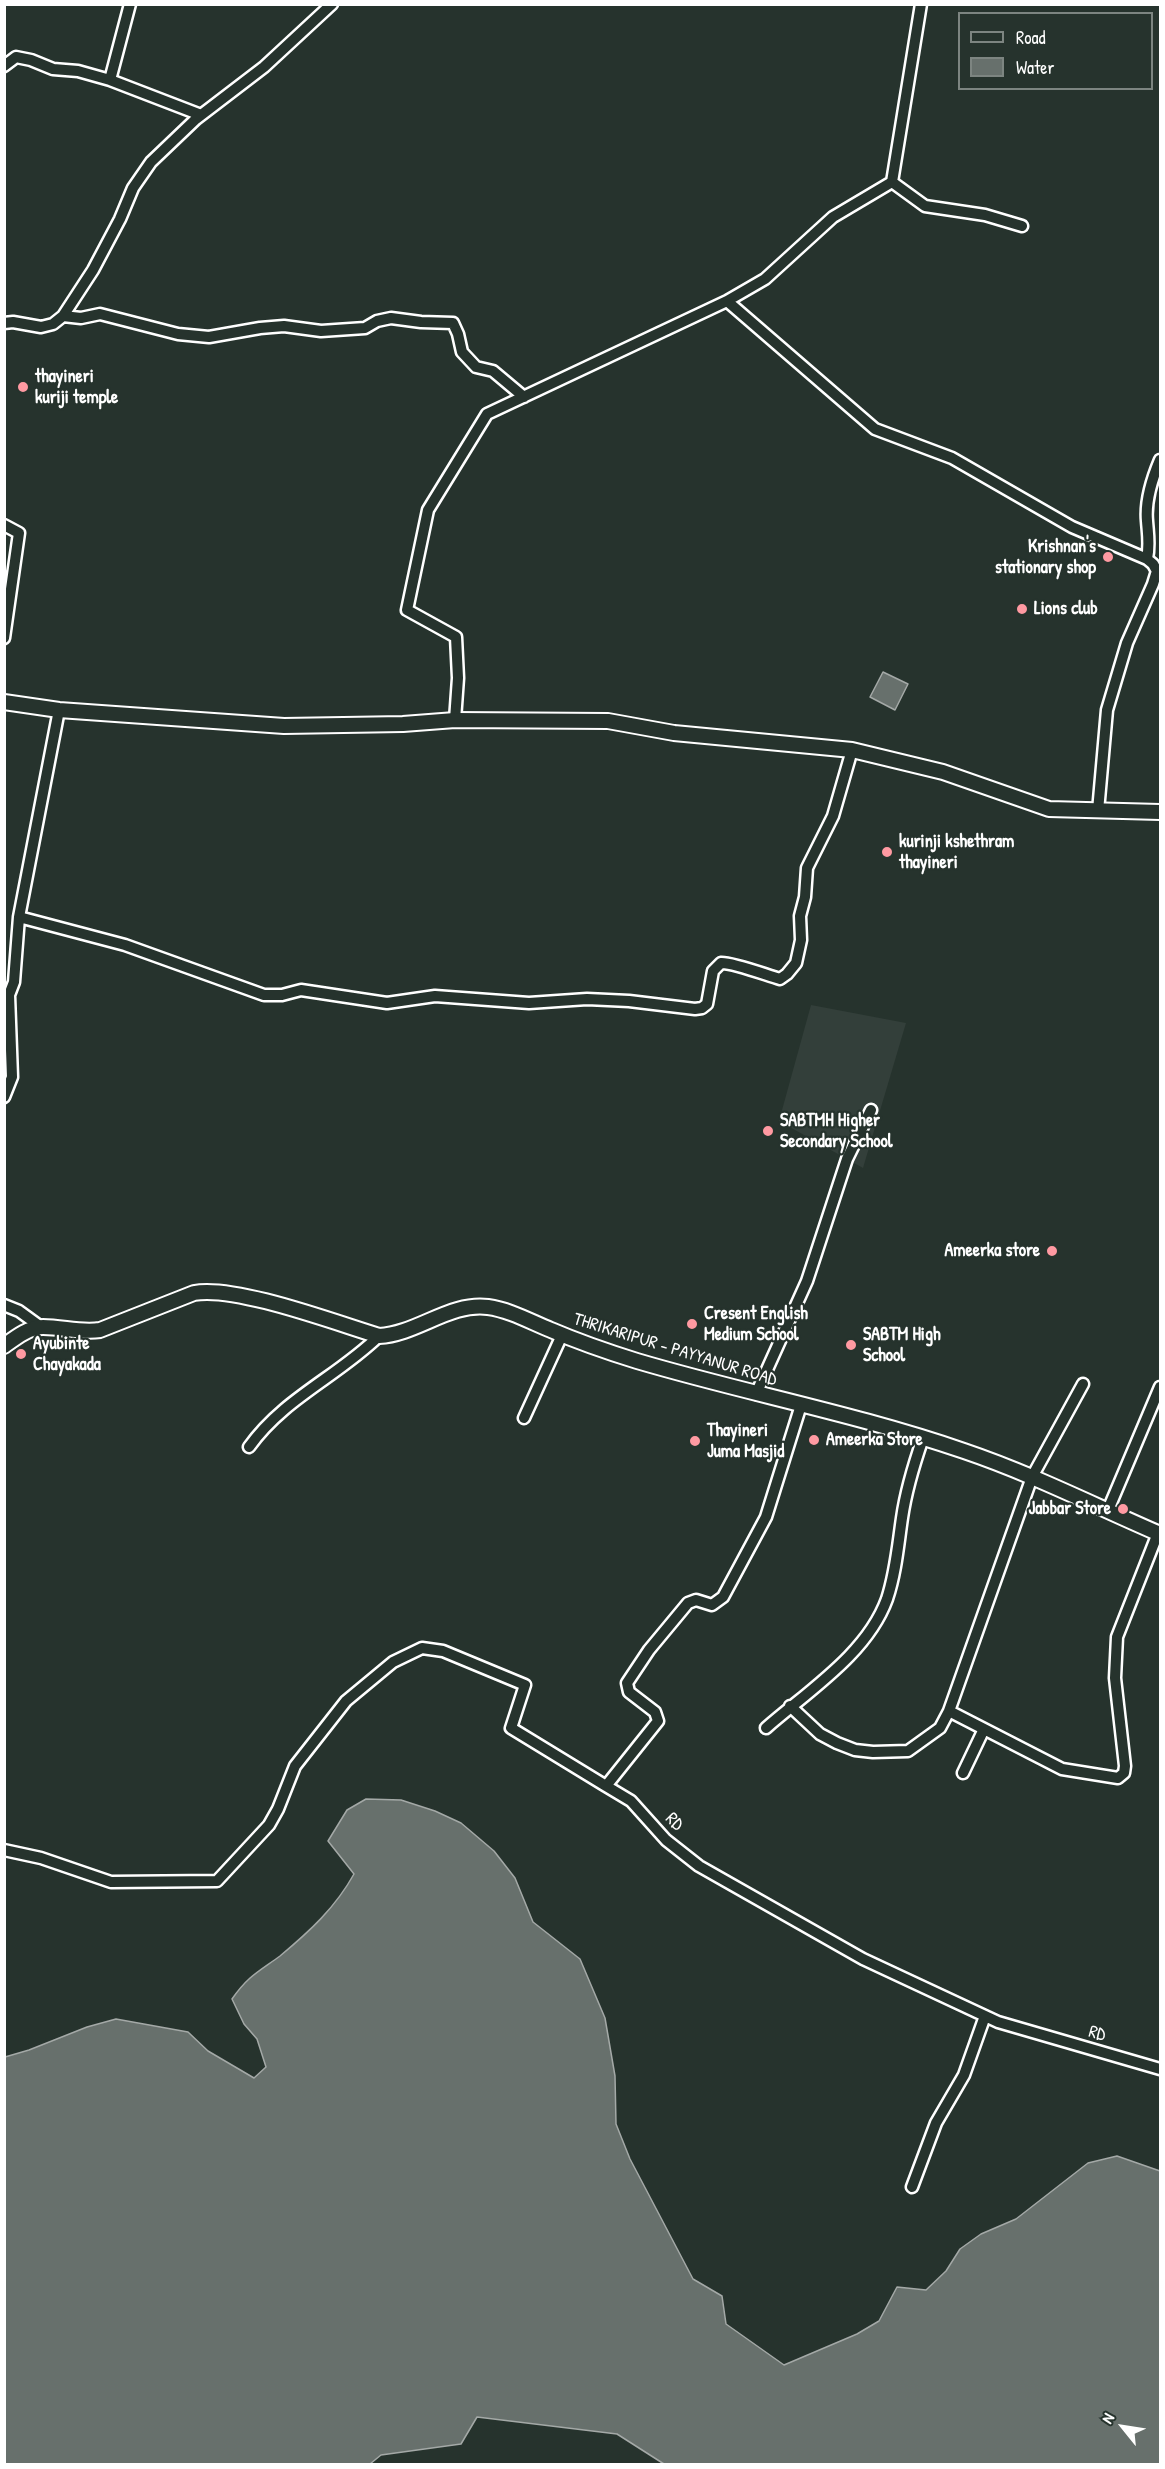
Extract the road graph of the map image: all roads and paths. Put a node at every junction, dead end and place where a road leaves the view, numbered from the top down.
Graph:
1 (130, 4) edge
2 (332, 4) edge
3 (921, 4) edge
4 (4, 66) edge
5 (110, 80) junction
6 (201, 114) junction
7 (892, 182) junction
8 (1022, 226) dead end
9 (727, 301) junction
10 (63, 316) junction
11 (4, 323) edge
12 (524, 397) junction
13 (1161, 460) edge
14 (4, 525) edge
15 (1147, 559) junction
16 (4, 638) edge
17 (4, 702) edge
18 (59, 710) junction
19 (454, 720) junction
20 (852, 750) junction
21 (1098, 811) junction
22 (1161, 813) edge
23 (19, 917) junction
24 (7, 995) edge
25 (4, 1097) edge
26 (871, 1110) dead end
27 (4, 1305) edge
28 (41, 1327) junction
29 (562, 1335) junction
30 (379, 1336) junction
31 (4, 1346) edge
32 (1083, 1384) dead end
33 (1161, 1387) edge
34 (756, 1394) junction
35 (801, 1406) junction
36 (524, 1418) dead end
37 (923, 1438) junction
38 (249, 1447) dead end
39 (1032, 1477) junction
40 (1108, 1510) junction
41 (1159, 1533) edge
42 (790, 1707) junction
43 (949, 1711) junction
44 (766, 1728) dead end
45 (984, 1729) junction
46 (963, 1773) dead end
47 (606, 1786) junction
48 (4, 1850) edge
49 (985, 2016) junction
50 (1161, 2069) edge
51 (912, 2187) dead end

1 - 5 street
2 - 6 street
3 - 7 street
4 - 5 street
5 - 6 street
6 - 10 street
7 - 8 street
7 - 9 street
9 - 12 street
9 - 15 street
10 - 11 street
10 - 12 street
12 - 19 street
13 - 15 street
14 - 16 street
15 - 21 street
17 - 18 main road
18 - 19 main road
18 - 23 street
19 - 20 main road
20 - 21 main road
20 - 23 street
21 - 22 main road
23 - 24 street
24 - 25 street
26 - 34 street
27 - 28 street
28 - 30 main road, THRIKARIPUR - PAYYANUR ROAD
28 - 31 main road, THRIKARIPUR - PAYYANUR ROAD
29 - 30 main road, THRIKARIPUR - PAYYANUR ROAD
29 - 34 main road, THRIKARIPUR - PAYYANUR ROAD
29 - 36 street
30 - 38 street
32 - 39 street
33 - 40 street
34 - 35 main road, THRIKARIPUR - PAYYANUR ROAD
35 - 37 main road, THRIKARIPUR - PAYYANUR ROAD
35 - 47 street
37 - 39 main road, THRIKARIPUR - PAYYANUR ROAD
37 - 42 street
39 - 40 main road, THRIKARIPUR - PAYYANUR ROAD
39 - 43 street
40 - 41 main road, THRIKARIPUR - PAYYANUR ROAD
41 - 45 street
42 - 43 street
42 - 44 street
43 - 45 street
45 - 46 street
47 - 48 street, RD
47 - 49 street, RD
49 - 50 street, RD
49 - 51 street

